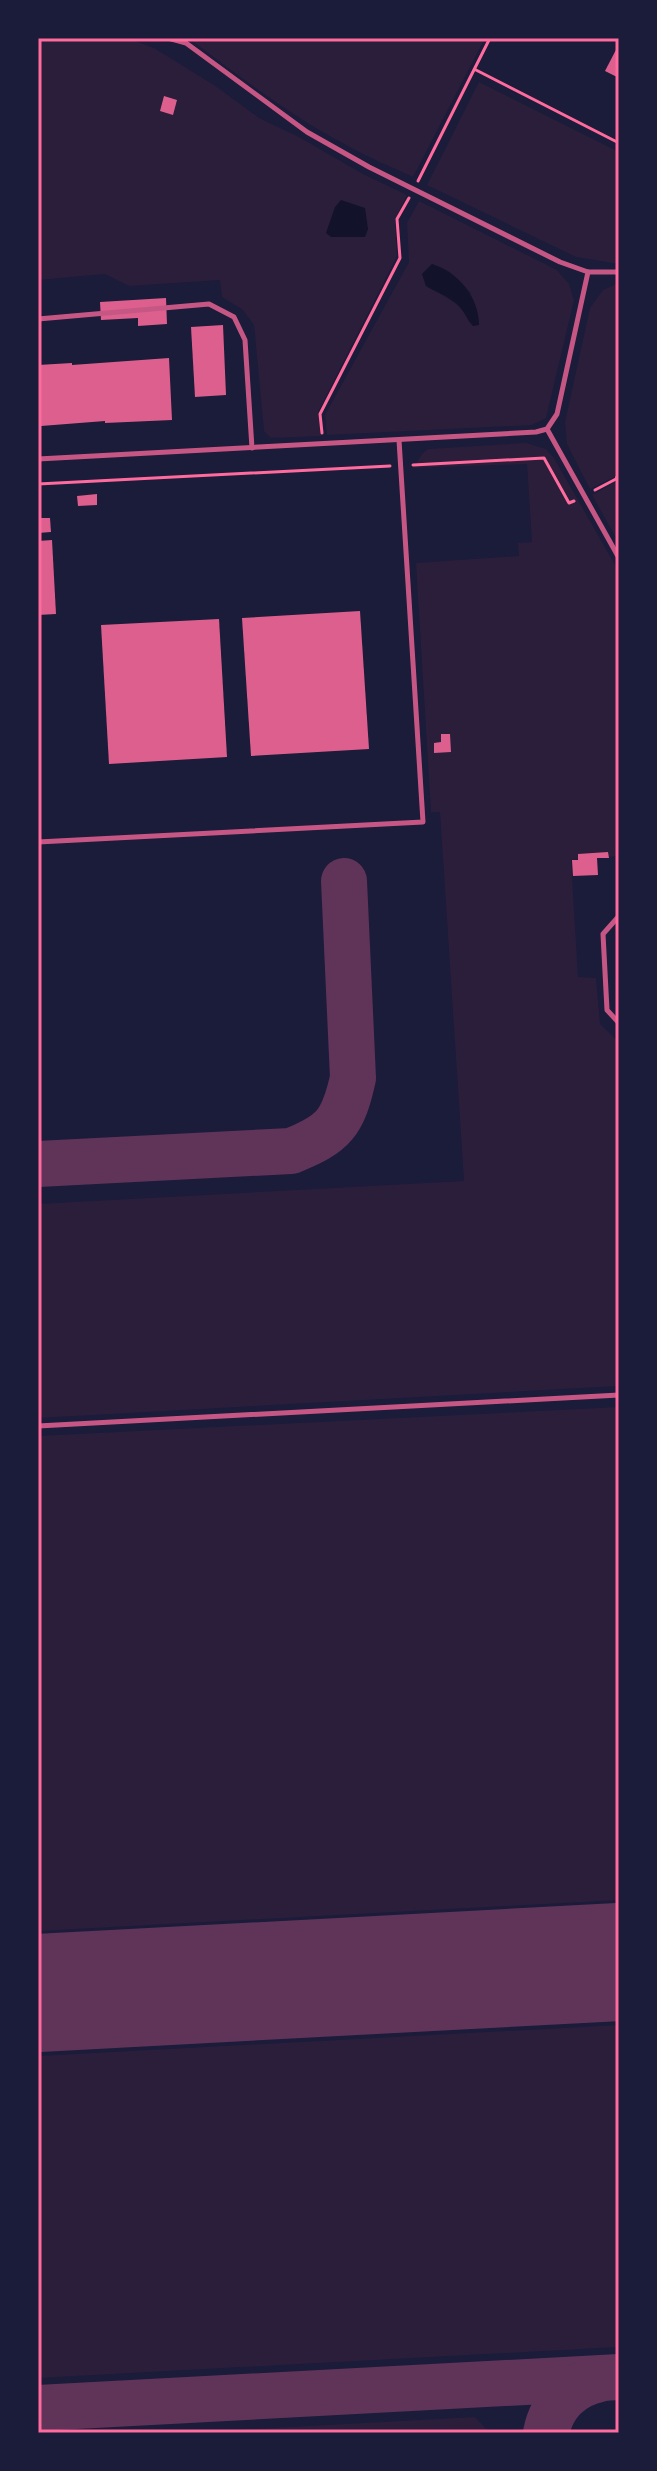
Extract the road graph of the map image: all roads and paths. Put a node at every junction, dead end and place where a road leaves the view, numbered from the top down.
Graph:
1 (168, 38) edge
2 (490, 38) edge
3 (475, 69) junction
4 (619, 143) edge
5 (414, 188) junction
6 (588, 272) junction
7 (619, 272) edge
8 (38, 319) edge
9 (547, 429) junction
10 (399, 440) junction
11 (322, 444) junction
12 (252, 448) junction
13 (38, 459) edge
14 (400, 465) junction
15 (323, 469) junction
16 (619, 472) edge
17 (38, 484) edge
18 (584, 495) junction
19 (619, 558) edge
20 (38, 842) edge
21 (619, 916) edge
22 (619, 1023) edge
23 (619, 1395) edge
24 (38, 1426) edge

1 - 5 lane
2 - 3 path
3 - 4 path
3 - 5 path
5 - 6 lane
5 - 11 path
6 - 7 lane
6 - 9 lane
8 - 12 lane
9 - 10 lane
9 - 18 lane
10 - 11 lane
10 - 14 lane
11 - 12 lane
11 - 15 path
12 - 13 lane
14 - 15 path
14 - 18 path
14 - 20 lane
15 - 17 path
16 - 18 path
18 - 19 lane
21 - 22 lane
23 - 24 lane

